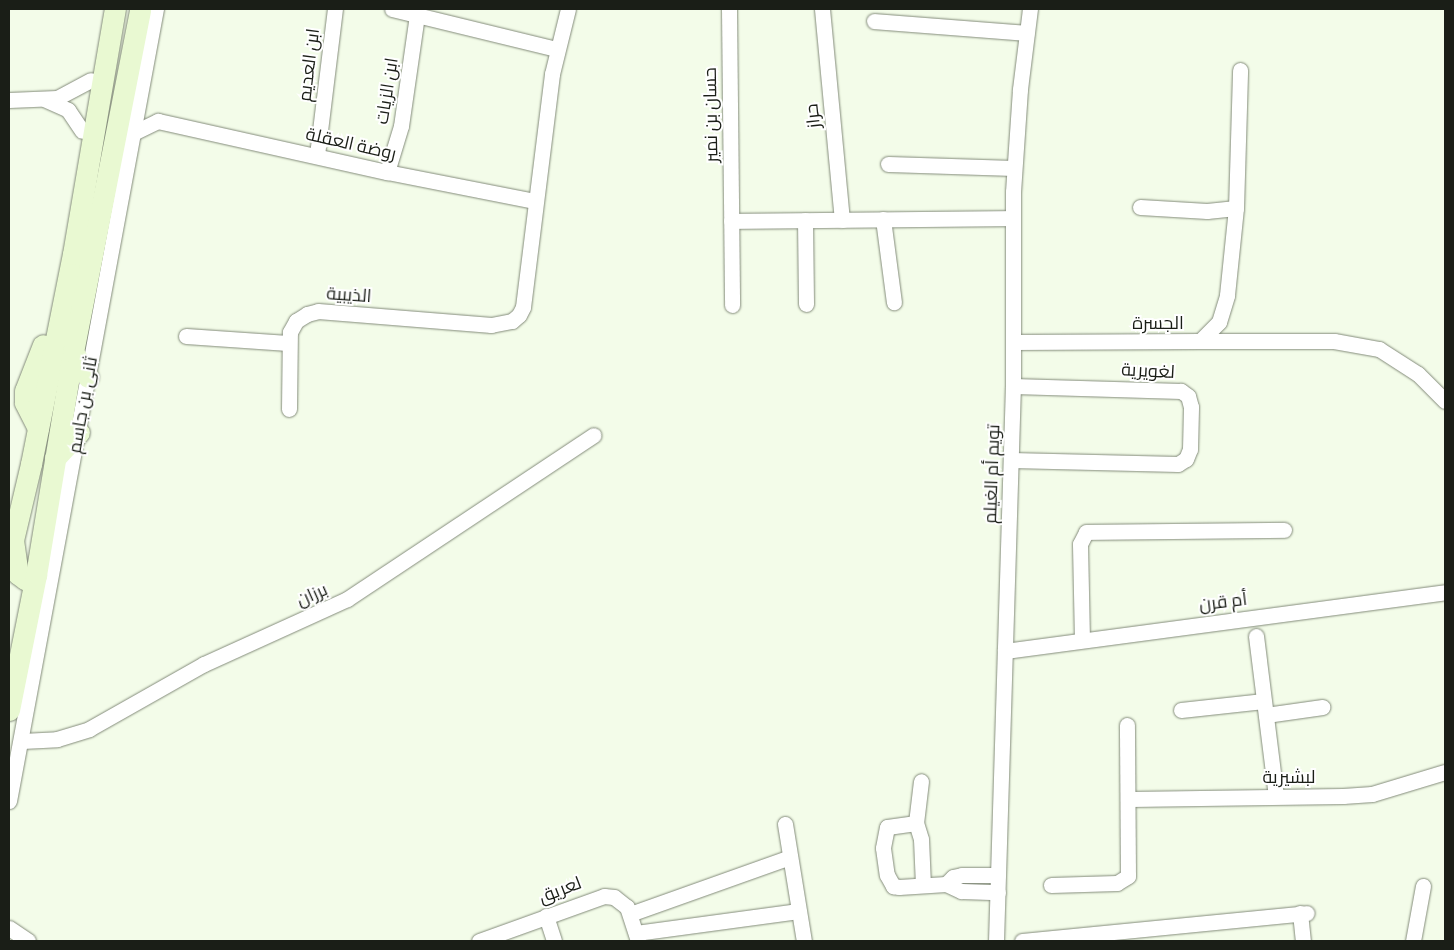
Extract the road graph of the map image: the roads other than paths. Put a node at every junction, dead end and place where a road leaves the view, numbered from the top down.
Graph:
1 (101, 9) edge
2 (115, 9) edge
3 (140, 9) edge
4 (156, 9) edge
5 (335, 9) edge
6 (392, 9) edge
7 (568, 9) edge
8 (729, 9) edge
9 (822, 9) edge
10 (1030, 9) edge
11 (418, 14) junction
12 (874, 21) dead end
13 (1027, 33) junction
14 (556, 49) junction
15 (1240, 70) dead end
16 (92, 80) junction
17 (140, 95) junction
18 (9, 100) edge
19 (44, 100) junction
20 (158, 121) junction
21 (82, 131) junction
22 (133, 133) junction
23 (317, 155) junction
24 (888, 164) dead end
25 (1014, 168) junction
26 (387, 172) junction
27 (535, 201) junction
28 (1140, 207) dead end
29 (1235, 213) junction
30 (1013, 218) junction
31 (884, 219) junction
32 (805, 220) junction
33 (842, 220) junction
34 (731, 221) junction
35 (894, 302) dead end
36 (806, 304) dead end
37 (732, 305) dead end
38 (186, 336) dead end
39 (1200, 341) junction
40 (288, 342) junction
41 (1013, 342) junction
42 (73, 352) junction
43 (88, 377) junction
44 (1013, 386) junction
45 (1445, 401) edge
46 (289, 409) dead end
47 (38, 428) junction
48 (79, 432) junction
49 (594, 435) dead end
50 (55, 458) junction
51 (1011, 460) junction
52 (1284, 530) dead end
53 (10, 543) edge
54 (36, 575) junction
55 (1445, 592) edge
56 (28, 618) junction
57 (9, 629) edge
58 (1256, 636) dead end
59 (1082, 640) junction
60 (1005, 651) junction
61 (9, 662) edge
62 (1322, 707) dead end
63 (1265, 708) junction
64 (9, 710) edge
65 (1182, 710) dead end
66 (1127, 725) dead end
67 (22, 741) junction
68 (1445, 772) edge
69 (921, 781) dead end
70 (1276, 796) junction
71 (1130, 799) junction
72 (9, 801) edge
73 (916, 823) junction
74 (785, 824) dead end
75 (790, 856) junction
76 (998, 874) junction
77 (946, 884) junction
78 (922, 885) junction
79 (1051, 885) dead end
80 (1423, 886) dead end
81 (998, 892) junction
82 (667, 901) junction
83 (799, 911) junction
84 (630, 914) junction
85 (546, 916) junction
86 (674, 926) junction
87 (9, 928) edge
88 (637, 937) edge
89 (1117, 937) edge
90 (28, 941) edge
91 (479, 941) edge
92 (554, 941) edge
93 (804, 941) edge
94 (996, 941) edge
95 (1022, 941) edge
96 (1303, 941) edge
97 (1412, 941) edge

1 - 16 main road
2 - 47 main road
3 - 42 main road, ثانى بن جاسم
4 - 17 street, ثانى بن جاسم
5 - 23 street, ابن العديم
6 - 11 street
7 - 14 street
8 - 34 street, حسان بن نمير
9 - 33 street, حراز
10 - 13 street, تويم أم الغيلم
11 - 14 street
11 - 26 street, ابن الزيات
12 - 13 street
13 - 25 street, تويم أم الغيلم
14 - 27 street
15 - 29 street, الجسرة
16 - 19 street
16 - 21 main road
17 - 20 street
17 - 22 street, ثانى بن جاسم
18 - 19 street
19 - 21 street
20 - 22 street
20 - 23 street, روضة العقلة
21 - 47 main road
22 - 43 street, ثانى بن جاسم
23 - 26 street, روضة العقلة
24 - 25 street
25 - 30 street, تويم أم الغيلم
26 - 27 street, روضة العقلة
27 - 40 street, الذيبية
28 - 29 street
29 - 39 street, الجسرة
30 - 31 street
30 - 41 street, تويم أم الغيلم
31 - 33 street
31 - 35 street
32 - 33 street
32 - 34 street
32 - 36 street
34 - 37 street, حسان بن نمير
38 - 40 street
39 - 41 street, الجسرة
39 - 45 street
40 - 46 street, الذيبية
41 - 44 street, تويم أم الغيلم
42 - 43 main road
42 - 50 main road, ثانى بن جاسم
43 - 48 street, ثانى بن جاسم
44 - 51 street, تويم أم الغيلم
44 - 51 street, لغويرية
47 - 53 main road
48 - 50 main road
48 - 67 street, ثانى بن جاسم
49 - 67 street, برزان
50 - 54 main road, ثانى بن جاسم
51 - 60 street, تويم أم الغيلم
52 - 59 street
53 - 54 main road
54 - 56 main road, ثانى بن جاسم
55 - 59 street, أم قرن
56 - 57 main road
56 - 64 main road, ثانى بن جاسم
57 - 61 main road
58 - 63 street
59 - 60 street, أم قرن
60 - 76 street, تويم أم الغيلم
62 - 63 street
63 - 65 street
63 - 70 street
66 - 71 street
67 - 72 street, ثانى بن جاسم
68 - 70 street, لبشيرية
69 - 73 street
70 - 71 street, لبشيرية
71 - 79 street
73 - 78 street
73 - 78 street
74 - 75 street
75 - 82 street
75 - 83 street
76 - 77 street
76 - 81 street, تويم أم الغيلم
77 - 78 street
77 - 81 street
80 - 97 street
81 - 94 street, تويم أم الغيلم
82 - 84 street
82 - 86 street
83 - 86 street
83 - 93 street
84 - 85 street, لعريق
84 - 88 street
85 - 91 street, لعريق
85 - 92 street
86 - 88 street
87 - 90 street
89 - 95 street
89 - 96 street

